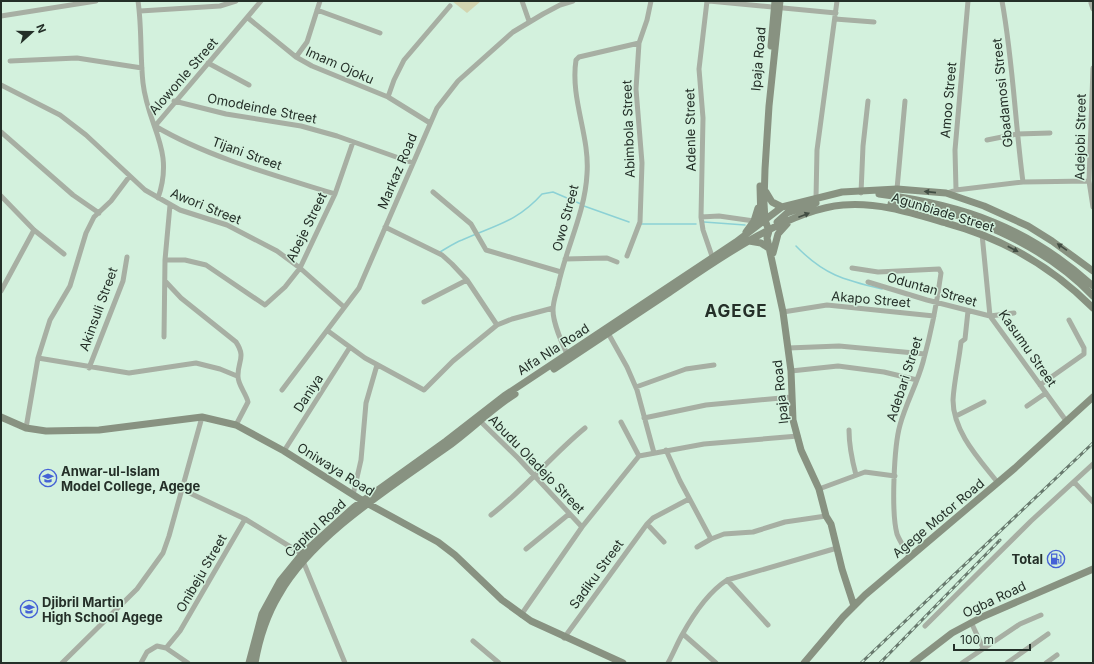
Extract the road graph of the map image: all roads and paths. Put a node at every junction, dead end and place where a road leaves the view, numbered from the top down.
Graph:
1 (96, 1) edge
2 (138, 1) edge
3 (236, 1) edge
4 (260, 1) edge
5 (320, 1) edge
6 (522, 1) edge
7 (573, 1) edge
8 (651, 1) edge
9 (708, 1) edge
10 (837, 1) edge
11 (968, 1) edge
12 (1002, 1) edge
13 (1091, 3) dead end
14 (777, 5) edge
15 (450, 6) dead end
16 (1093, 9) edge
17 (317, 10) junction
18 (140, 11) junction
19 (836, 13) junction
20 (1, 16) edge
21 (248, 18) junction
22 (835, 19) junction
23 (529, 21) junction
24 (874, 22) dead end
25 (380, 33) dead end
26 (639, 43) junction
27 (296, 57) junction
28 (10, 61) dead end
29 (208, 63) junction
30 (142, 68) junction
31 (1093, 68) edge
32 (1, 84) edge
33 (249, 85) dead end
34 (1092, 86) edge
35 (388, 97) junction
36 (174, 101) junction
37 (868, 101) dead end
38 (905, 101) dead end
39 (430, 123) junction
40 (155, 126) junction
41 (1, 132) edge
42 (1050, 133) dead end
43 (1017, 134) junction
44 (987, 140) dead end
45 (353, 142) junction
46 (413, 163) junction
47 (129, 177) junction
48 (1088, 181) junction
49 (1023, 182) junction
50 (765, 183) junction
51 (897, 189) junction
52 (956, 190) junction
53 (433, 192) dead end
54 (861, 192) junction
55 (869, 192) junction
56 (946, 193) junction
57 (335, 194) junction
58 (1, 196) edge
59 (158, 198) junction
60 (816, 198) junction
61 (759, 204) junction
62 (869, 204) junction
63 (170, 206) junction
64 (782, 207) junction
65 (1093, 207) edge
66 (99, 212) junction
67 (701, 217) junction
68 (791, 220) junction
69 (754, 221) junction
70 (763, 222) junction
71 (385, 227) junction
72 (778, 227) junction
73 (34, 230) junction
74 (767, 234) junction
75 (982, 234) junction
76 (748, 240) junction
77 (736, 242) junction
78 (770, 249) junction
79 (64, 254) dead end
80 (627, 256) dead end
81 (127, 257) dead end
82 (565, 259) junction
83 (713, 259) junction
84 (165, 260) junction
85 (617, 262) dead end
86 (772, 262) junction
87 (300, 268) junction
88 (852, 268) dead end
89 (1093, 271) edge
90 (561, 272) junction
91 (467, 280) junction
92 (166, 282) junction
93 (868, 282) dead end
94 (1093, 286) edge
95 (1, 291) edge
96 (1093, 296) edge
97 (424, 302) dead end
98 (937, 303) junction
99 (344, 307) junction
100 (553, 308) junction
101 (1093, 308) edge
102 (783, 312) junction
103 (968, 312) junction
104 (1014, 313) dead end
105 (934, 316) junction
106 (990, 316) junction
107 (1069, 320) dead end
108 (497, 326) junction
109 (328, 332) junction
110 (608, 333) junction
111 (164, 338) dead end
112 (350, 347) junction
113 (788, 348) junction
114 (925, 354) junction
115 (568, 357) junction
116 (38, 358) junction
117 (377, 364) junction
118 (714, 365) dead end
119 (89, 368) junction
120 (791, 372) junction
121 (237, 376) junction
122 (917, 380) junction
123 (1040, 385) junction
124 (636, 387) junction
125 (282, 390) dead end
126 (1046, 393) junction
127 (792, 397) junction
128 (1093, 397) edge
129 (984, 402) dead end
130 (1027, 406) dead end
131 (202, 416) junction
132 (956, 416) junction
133 (1, 417) edge
134 (478, 418) junction
135 (644, 418) junction
136 (621, 422) dead end
137 (1067, 422) junction
138 (236, 425) junction
139 (26, 428) junction
140 (585, 428) dead end
141 (849, 430) dead end
142 (798, 436) junction
143 (666, 450) junction
144 (284, 451) junction
145 (654, 453) junction
146 (639, 456) junction
147 (1093, 464) edge
148 (856, 475) junction
149 (895, 476) junction
150 (535, 477) junction
151 (1074, 482) junction
152 (998, 483) junction
153 (181, 489) junction
154 (819, 489) junction
155 (353, 495) junction
156 (689, 499) junction
157 (1093, 502) edge
158 (366, 503) junction
159 (569, 514) junction
160 (491, 515) dead end
161 (826, 516) junction
162 (245, 519) junction
163 (648, 524) junction
164 (582, 527) junction
165 (711, 539) junction
166 (664, 542) dead end
167 (697, 547) dead end
168 (526, 548) dead end
169 (837, 548) junction
170 (302, 557) junction
171 (910, 558) junction
172 (1093, 569) edge
173 (727, 580) junction
174 (854, 606) junction
175 (1041, 614) dead end
176 (521, 615) junction
177 (971, 622) junction
178 (768, 625) dead end
179 (925, 626) dead end
180 (682, 634) junction
181 (1048, 634) dead end
182 (564, 638) junction
183 (473, 641) dead end
184 (166, 648) junction
185 (983, 648) junction
186 (1057, 655) dead end
187 (63, 663) edge
188 (141, 663) edge
189 (188, 663) edge
190 (248, 663) edge
191 (255, 663) edge
192 (346, 663) edge
193 (499, 663) edge
194 (623, 663) edge
195 (668, 663) edge
196 (716, 663) edge
197 (804, 663) edge
198 (913, 663) edge
199 (962, 663) edge
200 (1007, 663) edge
201 (1046, 663) edge

1 - 20 street
2 - 18 street
3 - 18 street
4 - 21 street, Alowonle Street
5 - 17 street
6 - 23 street
7 - 23 street, Markaz Road
8 - 26 street, Abimbola Street
9 - 14 street
9 - 67 street, Adenle Street
10 - 19 street
11 - 52 street, Amoo Street
12 - 43 street, Gbadamosi Street
13 - 16 street
14 - 19 street
14 - 50 main road, Ipaja Road
14 - 61 main road, Ipaja Road
15 - 35 street
17 - 25 street
17 - 27 street
18 - 30 street
19 - 22 street
21 - 27 street, Imam Ojoku
21 - 29 street, Alowonle Street
22 - 24 street
22 - 60 street
23 - 39 street, Markaz Road
26 - 80 street, Abimbola Street
26 - 82 street, Owo Street
27 - 35 street, Imam Ojoku
28 - 30 street
29 - 33 street
29 - 36 street, Alowonle Street
30 - 40 street
31 - 34 street, Adejobi Street
32 - 47 street, Awori Street
34 - 48 street, Adejobi Street
35 - 39 street, Imam Ojoku
36 - 40 street, Alowonle Street
36 - 45 street, Omodeinde Street
37 - 54 street
38 - 51 street
39 - 46 street, Markaz Road
40 - 57 street, Tijani Street
40 - 59 street, Alowonle Street
41 - 66 street
42 - 43 street
43 - 44 street
43 - 49 street, Gbadamosi Street
45 - 46 street, Omodeinde Street
45 - 57 street, Abeje Street
46 - 71 street, Markaz Road
47 - 59 street, Awori Street
47 - 66 street
48 - 49 street
48 - 65 street, Adejobi Street
49 - 52 street
50 - 64 main road
50 - 70 main road, Ipaja Road
51 - 55 main road, Agunbiade Street
56 -> 51 main road, Agunbiade Street
52 - 56 street
53 - 90 street
54 - 55 main road, Agunbiade Street
54 - 60 main road, Agunbiade Street
54 - 72 main road
55 - 94 main road
89 -> 56 main road, Agunbiade Street
57 - 87 street, Abeje Street
58 - 73 street
59 - 63 street, Awori Street
60 - 64 main road, Agunbiade Street
61 - 69 main road
61 - 70 main road, Ipaja Road
68 -> 62 main road, Agunbiade Street
62 - 75 main road, Agunbiade Street
62 - 96 main road
63 - 84 street
63 - 87 street, Awori Street
64 - 70 main road, Agunbiade Street
66 - 116 street
67 - 69 street
67 - 83 street, Adenle Street
68 - 72 main road, Agunbiade Street
68 - 86 main road
69 - 77 main road
70 - 74 main road, Ipaja Road
70 - 77 main road, Alfa Nla Road
71 - 91 street
71 - 99 street, Markaz Road
72 - 74 main road, Agunbiade Street
73 - 79 street
73 - 95 street
74 - 76 main road, Alfa Nla Road
74 - 78 main road, Ipaja Road
75 -> 101 main road, Agunbiade Street
75 - 106 street, Kasumu Street
76 - 78 main road
76 - 83 main road, Alfa Nla Road
77 - 83 main road, Alfa Nla Road
78 - 86 main road, Ipaja Road
81 - 119 street, Akinsuli Street
82 - 85 street
82 - 90 street, Owo Street
83 - 110 main road, Alfa Nla Road
83 - 115 main road, Alfa Nla Road
84 - 87 street, Abeje Street
84 - 92 street
86 - 102 main road, Ipaja Road
87 - 99 street, Awori Street
88 - 98 street, Adebari Street
90 - 100 street, Owo Street
91 - 97 street
91 - 108 street
92 - 111 street
92 - 121 street
93 - 98 street, Oduntan Street
98 - 103 street, Oduntan Street
98 - 105 street, Adebari Street
99 - 109 street, Markaz Road
100 - 108 street
100 - 115 street, Owo Street
102 - 105 street, Akapo Street
102 - 113 main road, Ipaja Road
103 - 106 street, Oduntan Street
103 - 132 street
104 - 106 street, Oduntan Street
105 - 114 street, Adebari Street
106 - 123 street, Kasumu Street
107 - 123 street
108 - 117 street
109 - 112 street
109 - 125 street, Markaz Road
110 - 115 main road, Alfa Nla Road
110 - 124 street
112 - 117 street
112 - 144 street, Daniya
113 - 114 street
113 - 120 main road, Ipaja Road
114 - 122 street, Adebari Street
115 - 134 main road, Alfa Nla Road
116 - 119 street
116 - 139 street
117 - 155 street
118 - 124 street
119 - 121 street
120 - 122 street
120 - 127 main road, Ipaja Road
121 - 138 street
122 - 149 street, Adebari Street
123 - 126 street, Kasumu Street
124 - 135 street
126 - 130 street
126 - 137 street, Kasumu Street
127 - 135 street
127 - 142 main road, Ipaja Road
128 - 137 main road, Agege Motor Road
129 - 132 street
131 - 138 main road, Oniwaya Road
131 - 139 main road, Oniwaya Road
131 - 153 street
132 - 152 street
133 - 139 main road, Oniwaya Road
134 - 150 street, Abudu Oladejo Street
134 - 158 main road, Alfa Nla Road
135 - 145 street
136 - 146 street
137 - 152 main road, Agege Motor Road
138 - 144 main road, Oniwaya Road
140 - 150 street
141 - 148 street
142 - 143 street
142 - 154 main road, Ipaja Road
143 - 145 street
143 - 156 street
144 - 155 main road, Oniwaya Road
145 - 146 street
146 - 164 street
147 - 151 street
148 - 149 street
148 - 154 street
149 - 171 street, Adebari Street
150 - 159 street, Abudu Oladejo Street
150 - 160 street
151 - 157 street
151 - 179 street
152 - 171 main road, Agege Motor Road
153 - 162 street
153 - 187 street
154 - 161 main road, Ipaja Road
155 - 158 main road, Oniwaya Road
156 - 163 street, Sadiku Street
156 - 165 street
158 - 170 main road, Capitol Road
158 - 176 main road, Oniwaya Road
159 - 164 street, Abudu Oladejo Street
159 - 168 street
161 - 165 street
161 - 169 main road, Ipaja Road
162 - 170 street
162 - 184 street, Onibeju Street
163 - 166 street
163 - 182 street, Sadiku Street
164 - 176 street
165 - 167 street
169 - 173 street
169 - 174 main road, Ipaja Road
170 - 190 main road, Capitol Road
170 - 191 main road, Capitol Road
170 - 192 street
171 - 174 main road, Agege Motor Road
172 - 177 main road, Ogba Road
173 - 178 street
173 - 180 street
174 - 197 main road, Agege Motor Road
175 - 185 street
176 - 182 main road, Oniwaya Road
177 - 185 street
177 - 198 main road, Ogba Road
180 - 195 street
180 - 196 street
181 - 200 street
182 - 194 main road, Oniwaya Road
183 - 193 street
184 - 188 street
184 - 189 street
185 - 199 street
186 - 201 street

